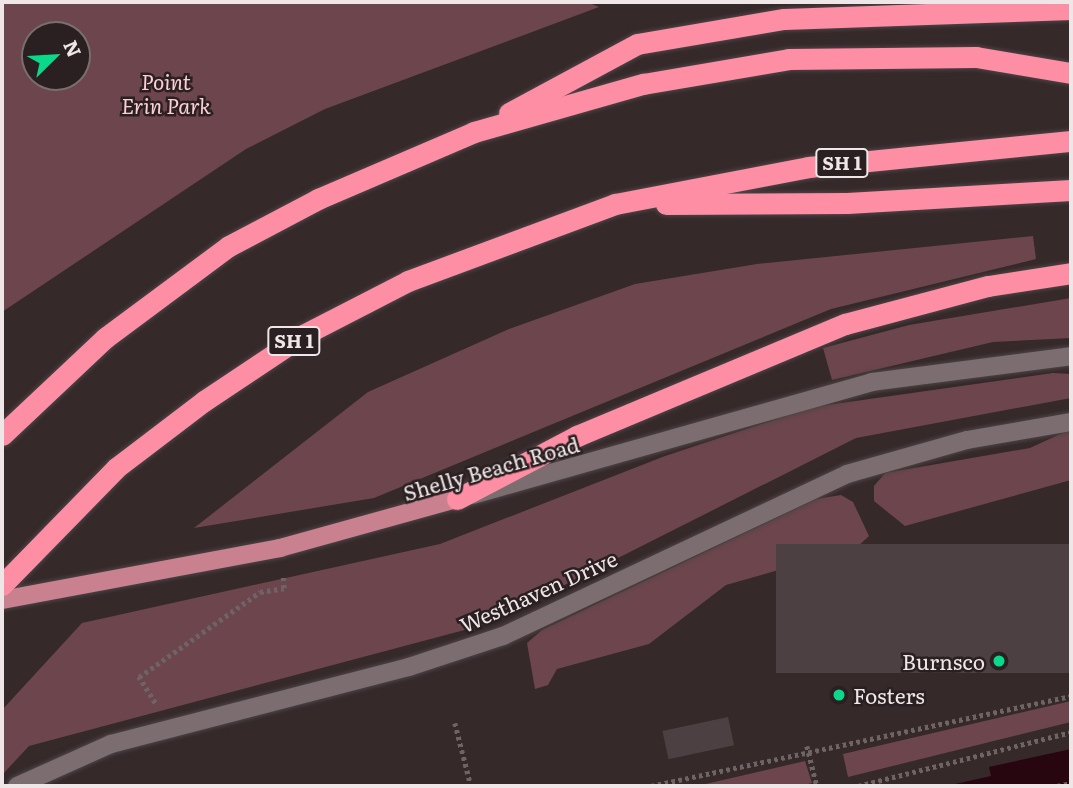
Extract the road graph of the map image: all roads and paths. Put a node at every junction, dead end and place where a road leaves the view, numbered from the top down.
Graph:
1 (1071, 9) edge
2 (1071, 73) edge
3 (474, 132) junction
4 (1071, 141) edge
5 (1071, 190) edge
6 (615, 204) junction
7 (1071, 272) edge
8 (1071, 356) edge
9 (1071, 422) edge
10 (2, 435) edge
11 (457, 499) junction
12 (283, 572) dead end
13 (2, 585) edge
14 (2, 600) edge
15 (1071, 696) edge
16 (455, 723) dead end
17 (171, 729) junction
18 (1071, 732) edge
19 (807, 746) dead end
20 (809, 754) junction
21 (1071, 783) edge
22 (660, 785) edge
23 (817, 785) edge
24 (17, 786) edge
25 (471, 786) edge
26 (651, 786) edge
27 (858, 786) edge
28 (1057, 786) edge

1 - 3 highway
2 - 3 highway
3 - 10 highway
4 - 6 highway, SH 1
5 - 6 highway, SH 1
6 - 13 highway, SH 1
7 - 11 highway
8 - 11 street, Shelly Beach Road
9 - 17 street, Westhaven Drive
11 - 14 main road, Shelly Beach Road
12 - 17 path
15 - 20 path
16 - 25 path
17 - 24 street, Westhaven Drive
18 - 27 path
19 - 20 path
20 - 22 path
20 - 23 path
21 - 28 path
22 - 26 path

